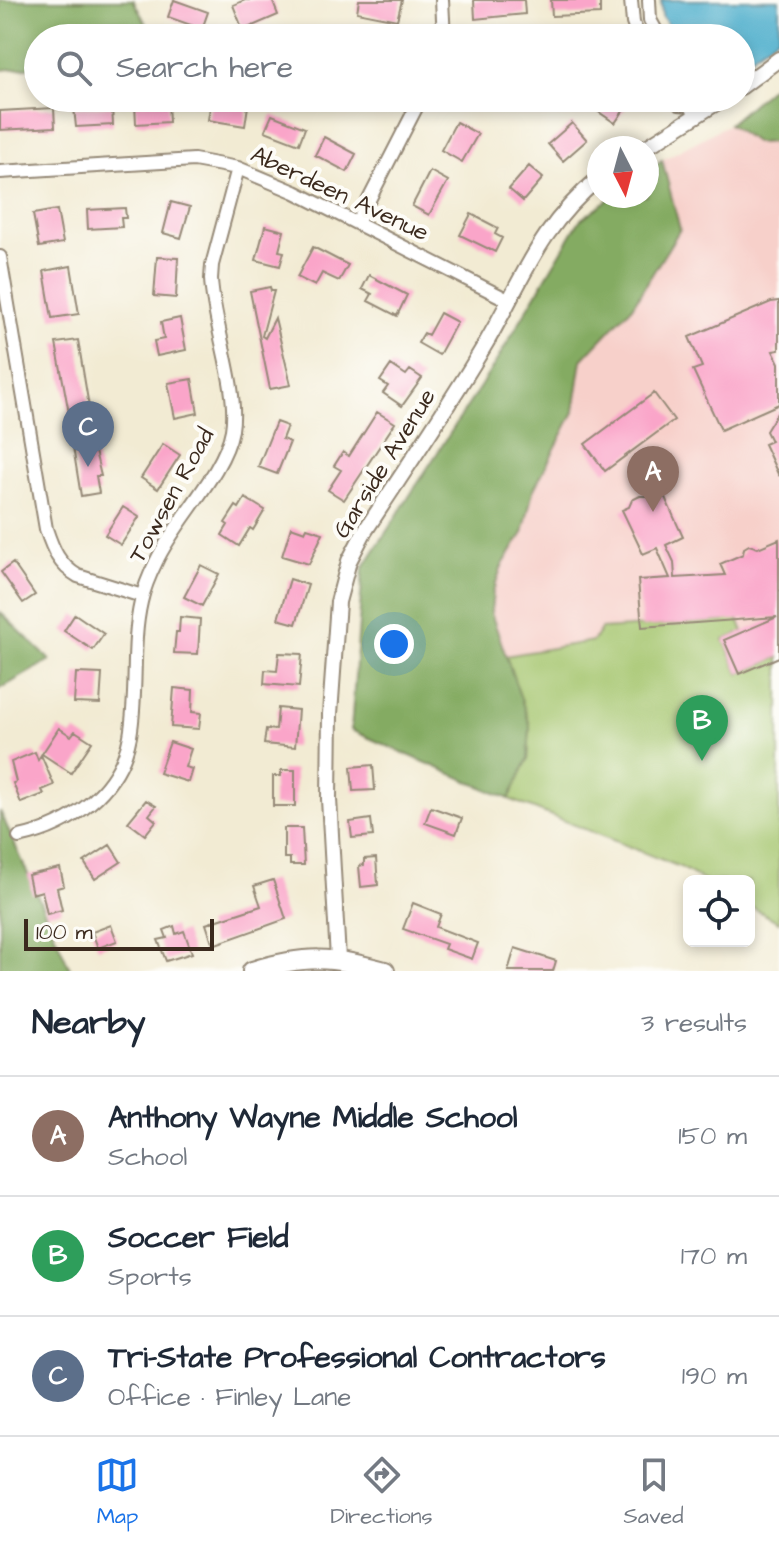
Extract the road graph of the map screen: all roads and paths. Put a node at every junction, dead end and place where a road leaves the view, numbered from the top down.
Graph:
1 (442, 0) edge
2 (631, 0) edge
3 (649, 0) edge
4 (443, 24) edge
5 (633, 24) edge
6 (652, 24) edge
7 (779, 59) edge
8 (755, 77) edge
9 (414, 112) edge
10 (686, 112) edge
11 (659, 136) edge
12 (238, 168) junction
13 (0, 172) edge
14 (587, 189) edge
15 (357, 223) junction
16 (0, 257) edge
17 (508, 300) junction
18 (142, 596) junction
19 (19, 837) dead end
20 (338, 959) junction
21 (252, 971) edge
22 (385, 971) edge

1 - 4 street
2 - 5 street
3 - 6 street
7 - 8 street
9 - 15 street
10 - 11 street
12 - 13 street, Aberdeen Avenue
12 - 15 street, Aberdeen Avenue
12 - 18 street, Towsen Road
14 - 17 street, Garside Avenue
15 - 17 street, Aberdeen Avenue
16 - 18 street
17 - 20 street, Garside Avenue
18 - 19 street, Towsen Road
20 - 21 main road
20 - 22 main road

